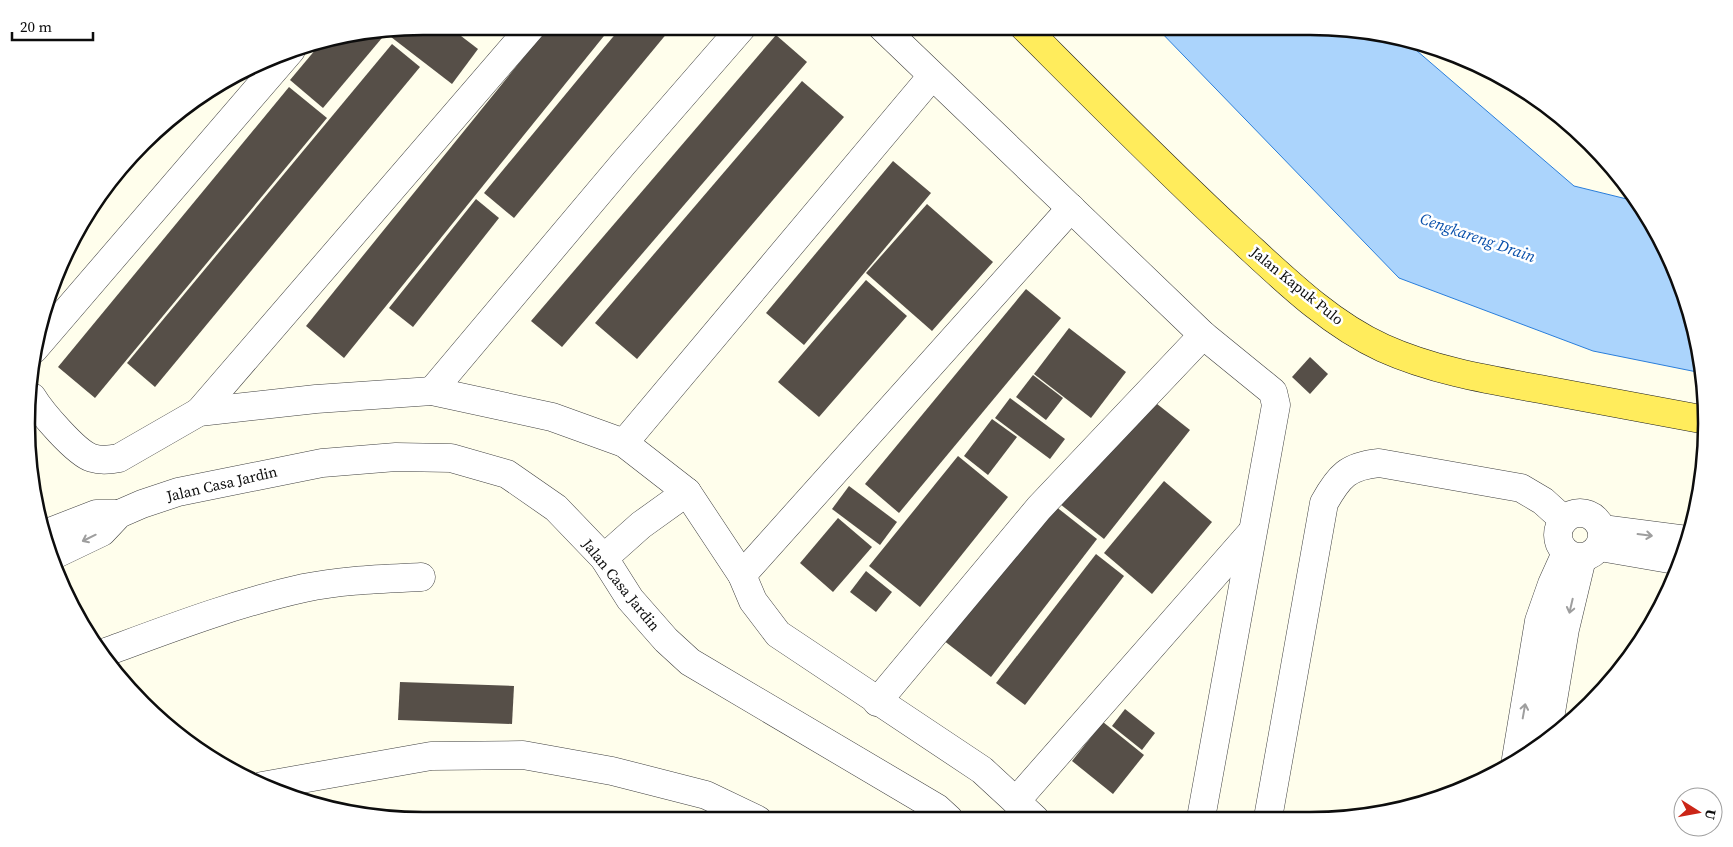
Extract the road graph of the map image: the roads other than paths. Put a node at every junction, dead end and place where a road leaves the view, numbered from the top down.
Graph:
1 (524, 35) edge
2 (735, 35) edge
3 (890, 35) edge
4 (1032, 35) edge
5 (280, 63) edge
6 (932, 76) junction
7 (1071, 208) junction
8 (1203, 335) junction
9 (45, 336) edge
10 (432, 390) junction
11 (36, 401) edge
12 (199, 412) junction
13 (1698, 418) edge
14 (624, 443) junction
15 (687, 492) junction
16 (119, 514) junction
17 (1564, 520) junction
18 (51, 532) edge
19 (1252, 532) junction
20 (1679, 541) edge
21 (1587, 547) junction
22 (58, 553) edge
23 (604, 558) junction
24 (1673, 559) edge
25 (742, 575) junction
26 (421, 577) dead end
27 (109, 652) edge
28 (877, 702) junction
29 (1548, 730) edge
30 (1517, 752) edge
31 (278, 783) edge
32 (1026, 810) edge
33 (741, 812) edge
34 (942, 812) edge
35 (1202, 812) edge
36 (1269, 812) edge

1 - 12 street
2 - 10 street
3 - 6 street
4 - 13 main road, Jalan Kapuk Pulo
5 - 9 street
6 - 7 street
6 - 14 street
7 - 8 street
7 - 25 street
8 - 19 street
8 - 28 street
10 - 12 street
10 - 14 street
11 - 12 street
14 - 15 street
15 - 23 street
15 - 25 street
16 - 18 street, Jalan Casa Jardin
16 -> 22 street, Jalan Casa Jardin
16 - 23 street, Jalan Casa Jardin
17 - 21 street
17 - 21 street
17 - 36 street
19 - 32 street
19 - 35 street
21 -> 20 street
21 - 24 street
21 -> 29 street
30 -> 21 street
23 - 34 street, Jalan Casa Jardin
25 - 28 street
26 - 27 street
28 - 32 street
31 - 33 street

